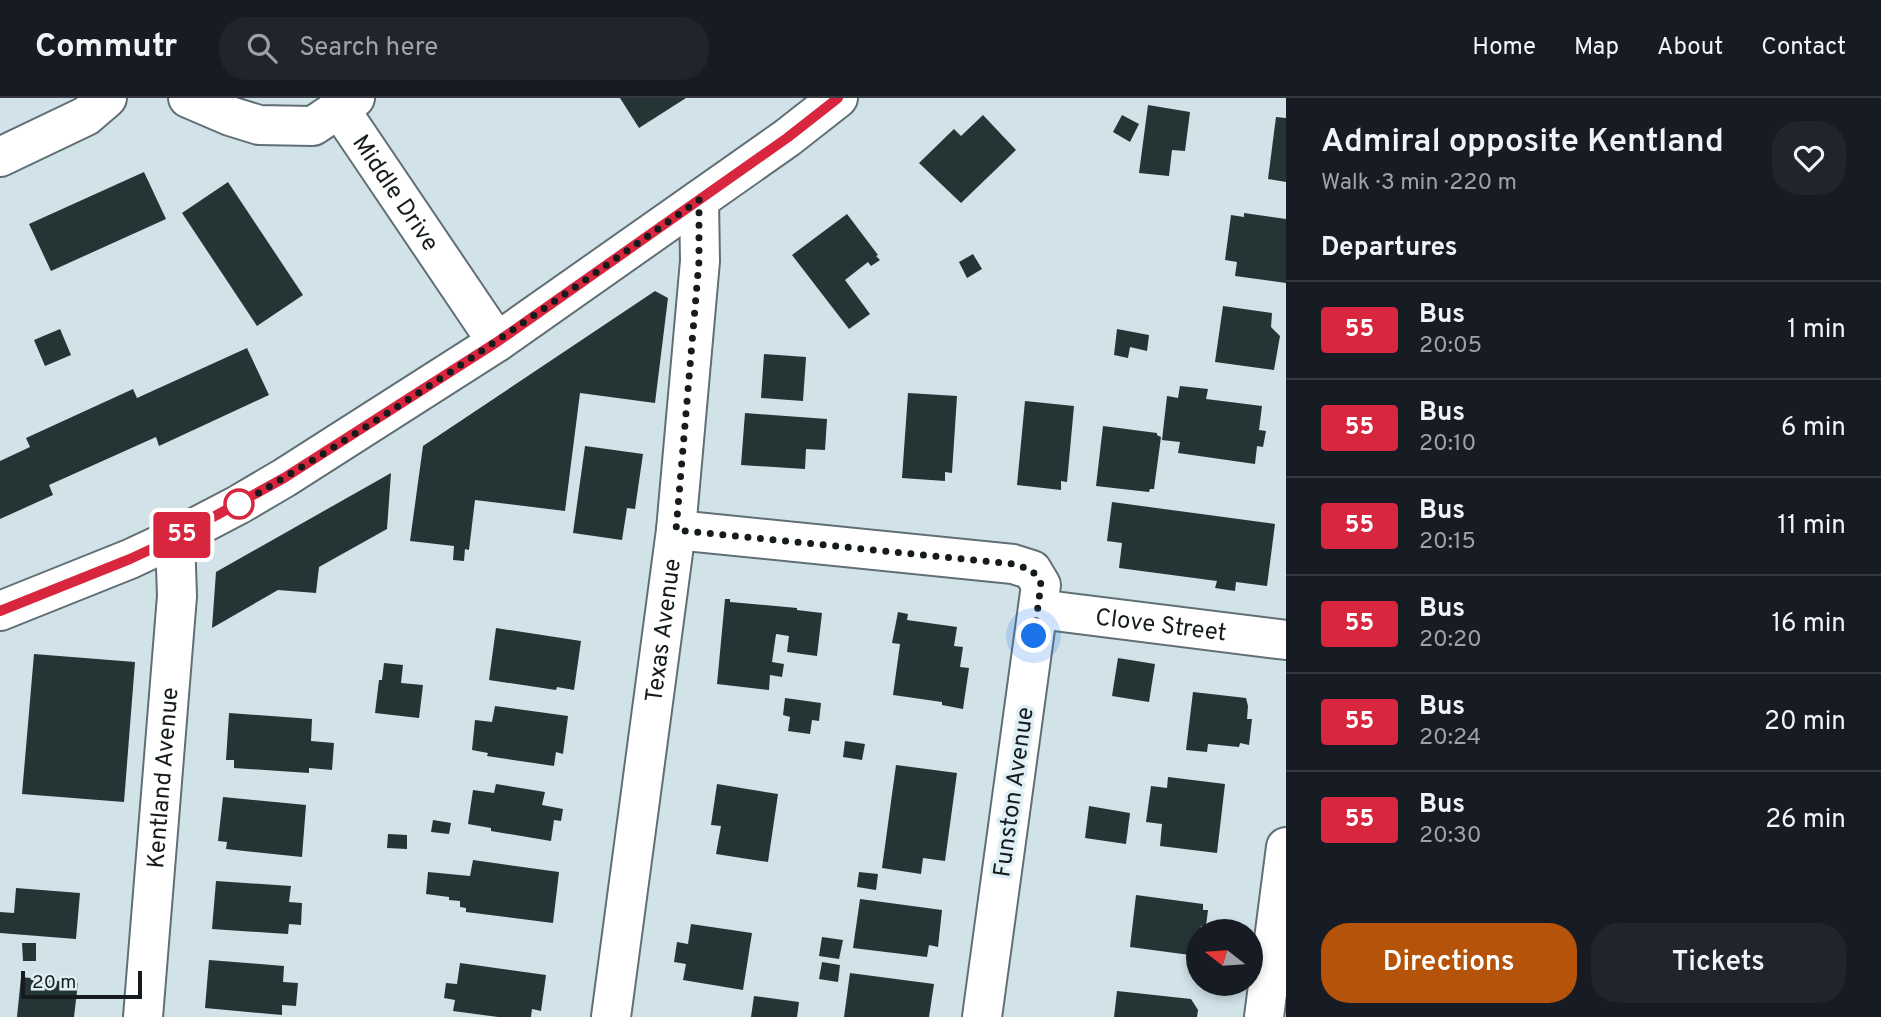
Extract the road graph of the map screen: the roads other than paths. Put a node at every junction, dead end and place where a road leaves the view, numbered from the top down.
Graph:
1 (107, 98) edge
2 (188, 98) edge
3 (838, 98) edge
4 (347, 103) edge
5 (0, 157) edge
6 (699, 200) junction
7 (497, 342) junction
8 (676, 530) junction
9 (175, 538) junction
10 (1038, 609) junction
11 (0, 611) edge
12 (1286, 640) edge
13 (1286, 847) edge
14 (143, 1017) edge
15 (611, 1017) edge
16 (982, 1017) edge
17 (1264, 1017) edge

1 - 5 street
2 - 4 street, Middle Drive
3 - 6 street
4 - 7 street, Middle Drive
6 - 7 street
6 - 8 street, Texas Avenue
7 - 9 street
8 - 10 street, Funston Avenue
8 - 15 street, Texas Avenue
9 - 11 street
9 - 14 street, Kentland Avenue
10 - 12 street, Clove Street
10 - 16 street, Funston Avenue
13 - 17 street

